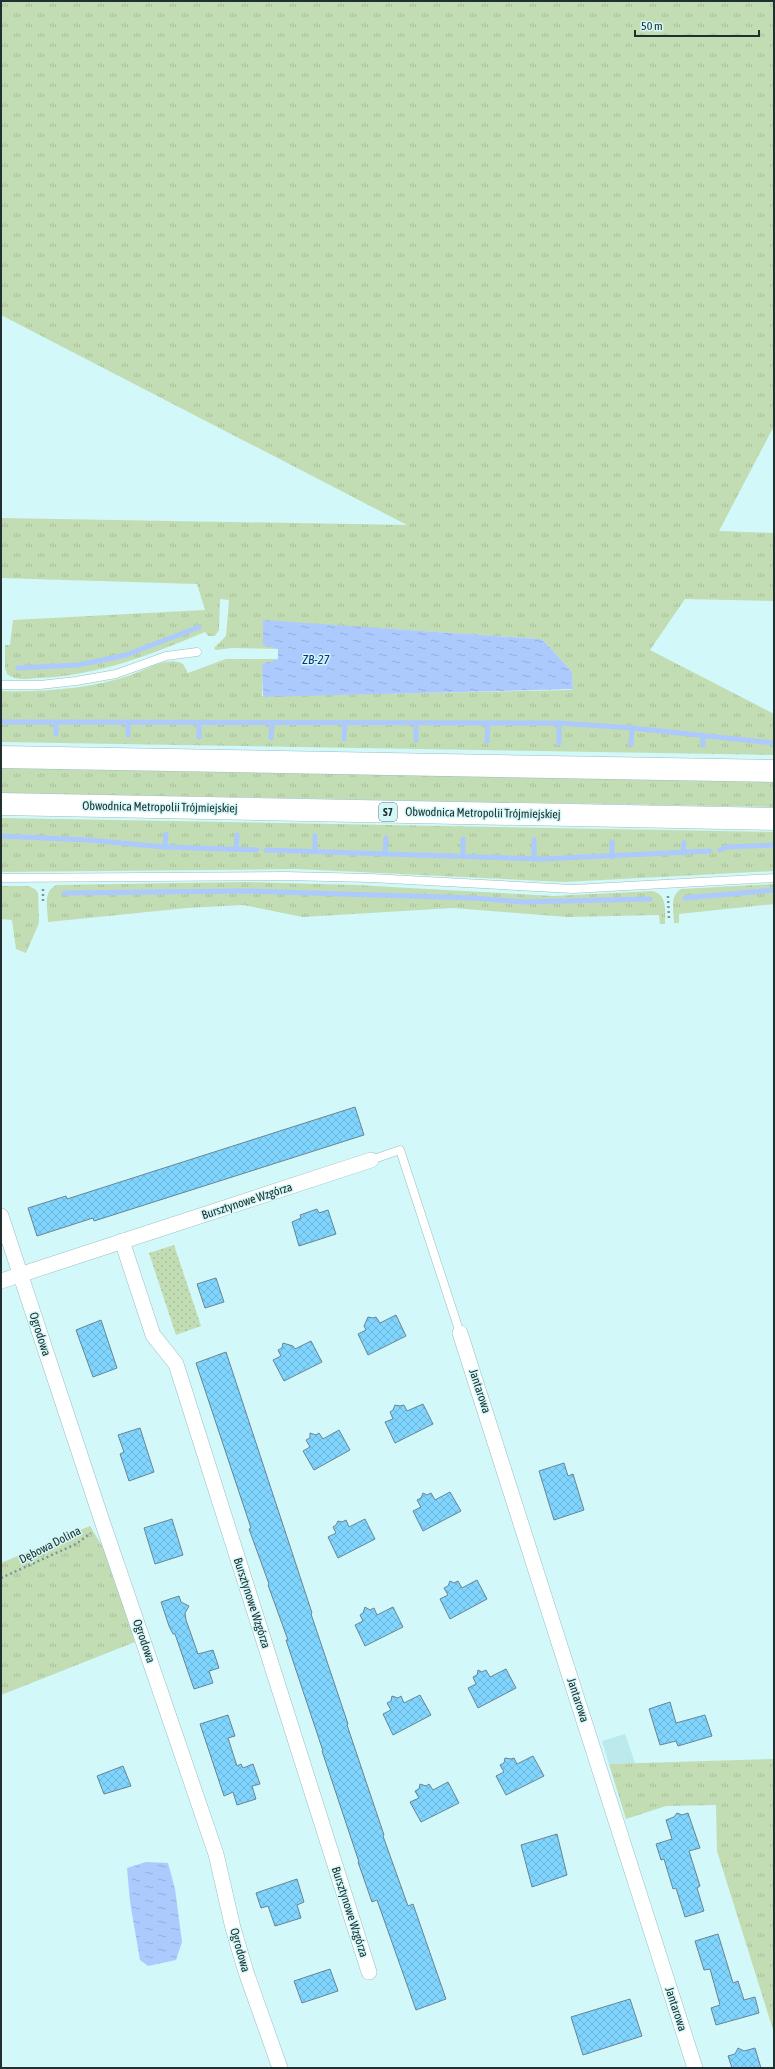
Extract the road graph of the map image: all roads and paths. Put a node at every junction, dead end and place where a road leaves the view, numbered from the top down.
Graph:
1 (197, 652) dead end
2 (1, 685) edge
3 (1, 757) edge
4 (774, 771) edge
5 (1, 804) edge
6 (774, 819) edge
7 (1, 878) edge
8 (774, 878) edge
9 (667, 883) junction
10 (669, 919) dead end
11 (371, 1160) joint
12 (1, 1216) edge
13 (122, 1241) junction
14 (21, 1275) junction
15 (1, 1281) edge
16 (460, 1333) joint
17 (102, 1521) junction
18 (1, 1578) edge
19 (369, 1972) dead end
20 (280, 2068) edge
21 (694, 2068) edge

1 - 2 lane
3 - 4 highway
5 - 6 highway, Obwodnica Metropolii Trójmiejskiej / S7
7 - 9 lane
8 - 9 lane
9 - 10 path
11 - 13 street, Bursztynowe Wzgórza
11 - 16 lane
12 - 14 street, Ogrodowa
13 - 14 street, Bursztynowe Wzgórza
13 - 19 street, Bursztynowe Wzgórza
14 - 15 street, Bursztynowe Wzgórza
14 - 17 street, Ogrodowa
16 - 21 street, Jantarowa
17 - 18 path, Dębowa Dolina
17 - 20 street, Ogrodowa

